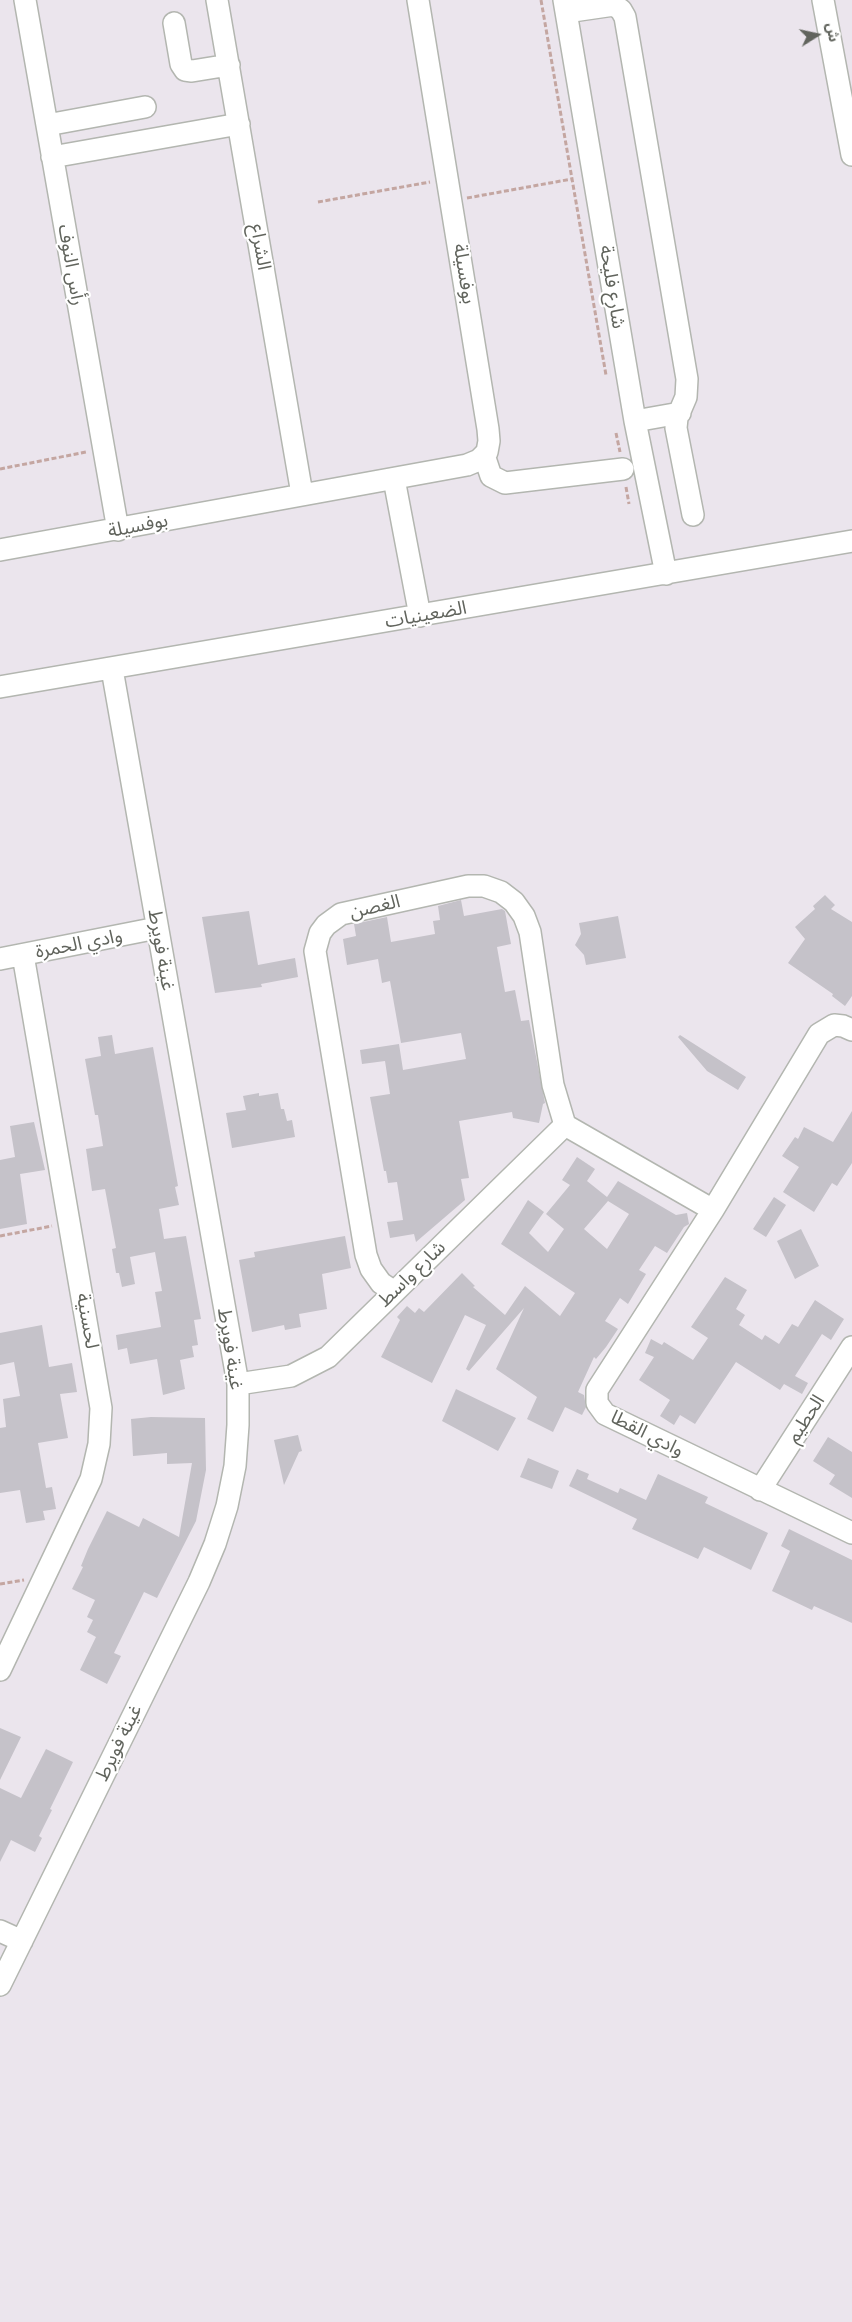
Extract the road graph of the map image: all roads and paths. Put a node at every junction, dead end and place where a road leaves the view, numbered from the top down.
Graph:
1 (25, 0) edge
2 (217, 0) edge
3 (418, 0) edge
4 (541, 0) edge
5 (824, 0) edge
6 (565, 6) edge
7 (174, 23) dead end
8 (229, 64) junction
9 (847, 92) edge
10 (145, 107) dead end
11 (239, 124) junction
12 (47, 125) junction
13 (852, 155) edge
14 (52, 157) junction
15 (448, 178) junction
16 (572, 179) junction
17 (452, 200) junction
18 (318, 202) dead end
19 (608, 382) dead end
20 (680, 413) junction
21 (635, 421) junction
22 (616, 431) dead end
23 (104, 449) junction
24 (484, 455) junction
25 (623, 469) junction
26 (0, 470) edge
27 (394, 479) junction
28 (302, 494) junction
29 (629, 504) dead end
30 (693, 515) dead end
31 (118, 530) junction
32 (852, 541) edge
33 (0, 550) edge
34 (666, 574) junction
35 (420, 616) junction
36 (112, 669) junction
37 (0, 687) edge
38 (157, 928) junction
39 (23, 955) junction
40 (0, 959) edge
41 (852, 1030) edge
42 (565, 1125) junction
43 (713, 1210) junction
44 (70, 1222) junction
45 (0, 1236) edge
46 (393, 1291) junction
47 (852, 1347) edge
48 (238, 1384) junction
49 (760, 1490) junction
50 (852, 1533) edge
51 (0, 1670) edge
52 (0, 1931) edge
53 (22, 1941) junction
54 (0, 1985) edge

1 - 12 street, رأس النوف
2 - 8 street, الشراع
3 - 15 street, بوفسيلة
4 - 16 path
5 - 9 street
6 - 20 street
6 - 21 street, شارع فليحة
7 - 8 street
8 - 11 street, الشراع
9 - 13 street
10 - 12 street
11 - 14 street
11 - 28 street, الشراع
12 - 14 street, رأس النوف
14 - 23 street, رأس النوف
15 - 17 street, بوفسيلة
15 - 18 path
16 - 17 path
16 - 19 path
17 - 24 street, بوفسيلة
20 - 21 street
20 - 30 street
21 - 34 street, شارع فليحة
22 - 25 path
23 - 26 path
23 - 31 street, رأس النوف
24 - 25 street
24 - 27 street, بوفسيلة
25 - 29 path
27 - 28 street, بوفسيلة
27 - 35 street
28 - 31 street, بوفسيلة
31 - 33 street, بوفسيلة
32 - 34 street, الضعينيات
34 - 35 street, الضعينيات
35 - 36 street, الضعينيات
36 - 37 street, الضعينيات
36 - 38 street, غينة فويرط
38 - 39 street, وادي الحمرة
38 - 48 street, غينة فويرط
39 - 40 street, وادي الحمرة
39 - 44 street, لحسنية
41 - 43 street, وادي القطا
42 - 43 street
42 - 46 street, شارع واسط
42 - 46 street, الغصن
43 - 49 street, وادي القطا
44 - 45 path
44 - 51 street, لحسنية
46 - 48 street, شارع واسط
47 - 49 street, الحطيم
48 - 53 street, غينة فويرط
49 - 50 street, وادي القطا
52 - 53 street
53 - 54 street, غينة فويرط

